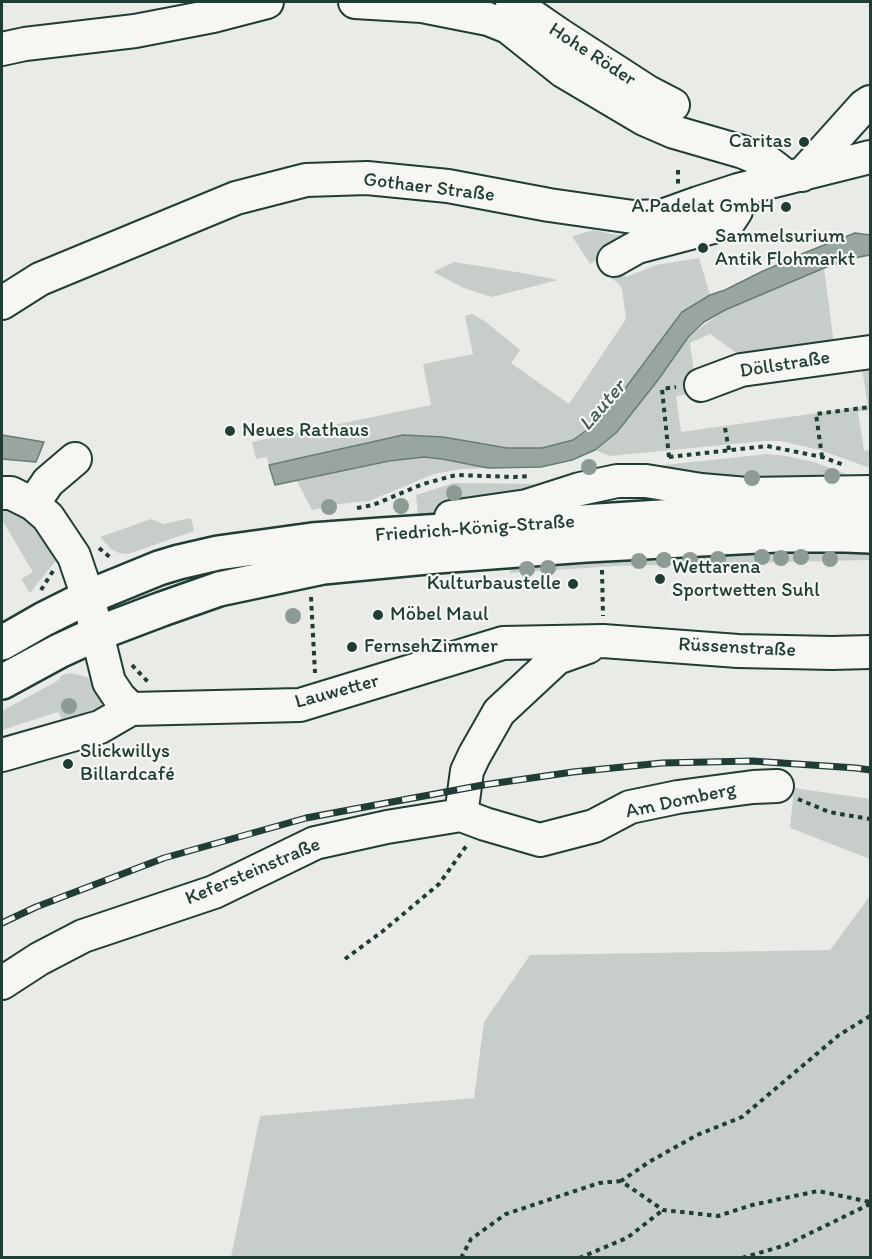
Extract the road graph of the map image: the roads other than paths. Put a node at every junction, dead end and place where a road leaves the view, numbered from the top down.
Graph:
1 (267, 2) edge
2 (355, 2) edge
3 (512, 2) edge
4 (421, 4) edge
5 (2, 49) edge
6 (870, 102) edge
7 (673, 105) dead end
8 (870, 157) edge
9 (794, 176) junction
10 (738, 190) junction
11 (614, 260) dead end
12 (40, 279) junction
13 (2, 286) edge
14 (2, 303) edge
15 (870, 352) edge
16 (702, 378) road end
17 (75, 459) dead end
18 (870, 492) edge
19 (2, 493) edge
20 (33, 504) junction
21 (870, 510) edge
22 (870, 536) edge
23 (312, 540) junction
24 (88, 597) junction
25 (96, 634) junction
26 (603, 641) junction
27 (2, 643) edge
28 (870, 652) edge
29 (2, 682) edge
30 (131, 709) junction
31 (2, 755) edge
32 (777, 786) road end
33 (473, 819) junction
34 (2, 983) edge

1 - 5 street
2 - 4 street
3 - 7 street, Hohe Röder
4 - 9 street
6 - 9 street
8 - 9 street, Gothaer Straße
9 - 10 street, Gothaer Straße
10 - 11 street
10 - 12 street, Gothaer Straße
12 - 13 street
12 - 14 street, Gothaer Straße
15 - 16 street, Döllstraße
17 - 20 street
18 - 23 street
19 - 20 street
20 - 24 street
21 - 23 main road, Friedrich-König-Straße
22 - 25 main road, Friedrich-König-Straße
23 - 24 main road, Friedrich-König-Straße
24 - 25 street
24 - 27 main road, Friedrich-König-Straße
25 - 29 main road, Friedrich-König-Straße
25 - 30 street
26 - 28 street, Rüssenstraße
26 - 30 street, Lauwetter
26 - 33 street
30 - 31 street, Lauwetter
32 - 33 street, Am Domberg
33 - 34 street, Kefersteinstraße

